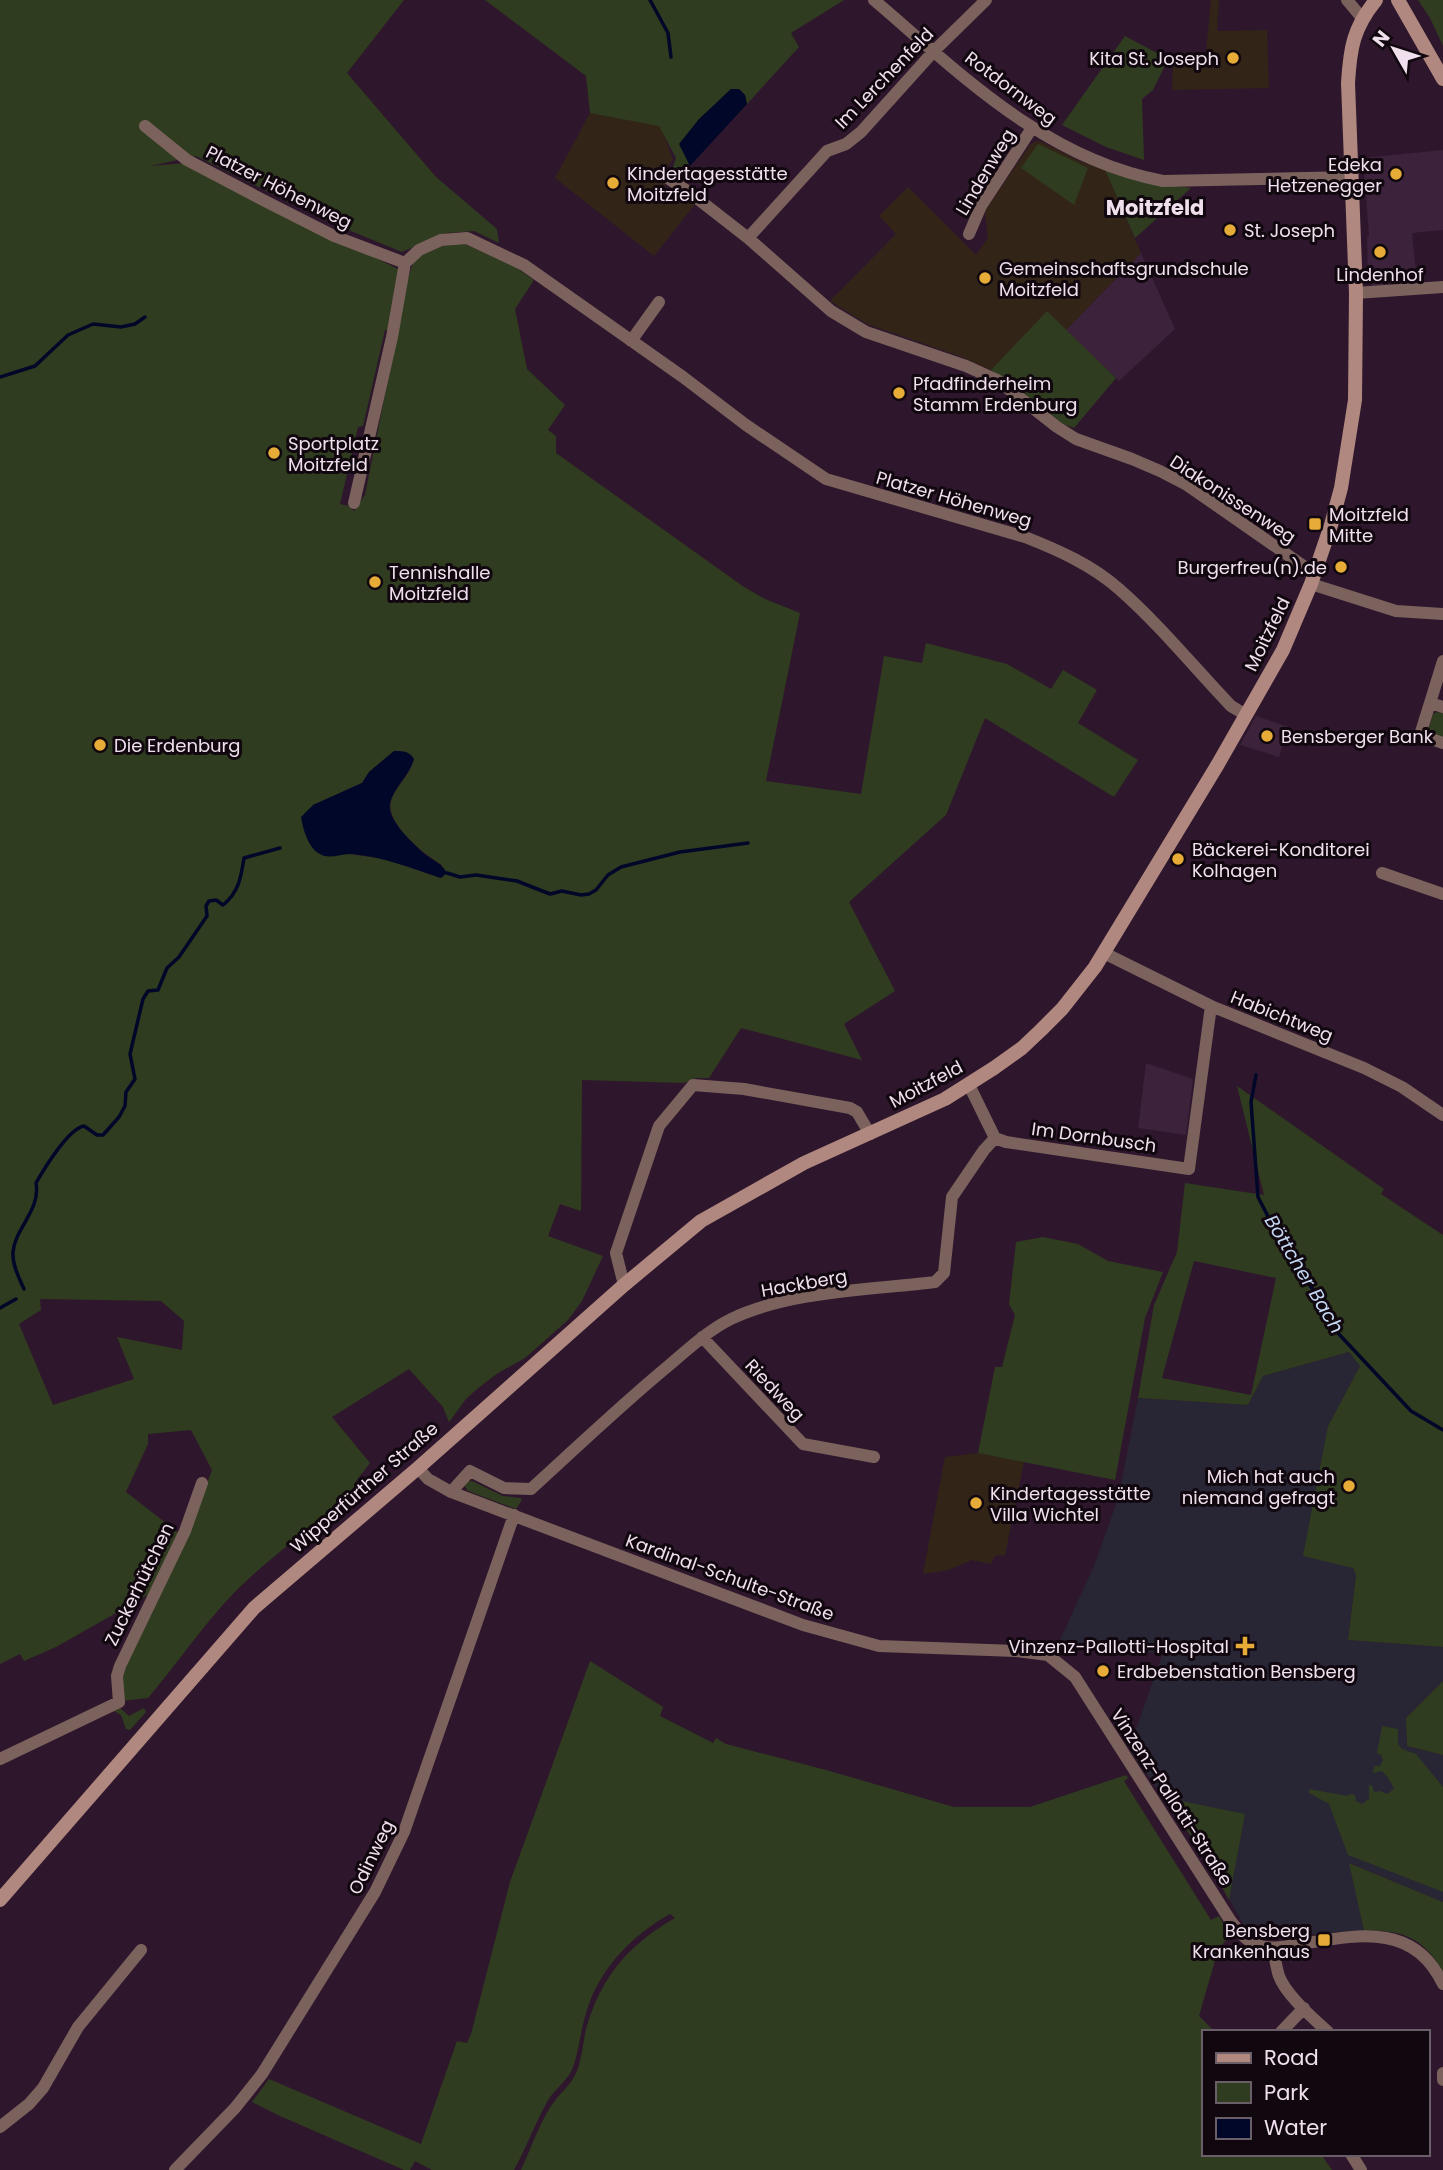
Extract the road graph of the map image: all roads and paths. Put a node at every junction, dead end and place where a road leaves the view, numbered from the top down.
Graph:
1 (874, 0) edge
2 (986, 0) edge
3 (1347, 0) edge
4 (1376, 0) edge
5 (1398, 0) edge
6 (1363, 18) junction
7 (934, 51) junction
8 (1443, 79) edge
9 (145, 125) dead end
10 (1032, 128) junction
11 (1352, 177) junction
12 (669, 179) dead end
13 (970, 234) dead end
14 (748, 237) junction
15 (405, 263) junction
16 (1443, 287) edge
17 (1356, 293) junction
18 (659, 302) dead end
19 (631, 341) junction
20 (354, 503) dead end
21 (1313, 579) junction
22 (1443, 614) edge
23 (1443, 661) edge
24 (1430, 703) junction
25 (1443, 707) edge
26 (1247, 715) junction
27 (1443, 743) edge
28 (1382, 873) dead end
29 (1443, 894) edge
30 (1104, 953) junction
31 (1212, 1006) junction
32 (969, 1084) junction
33 (1443, 1115) edge
34 (870, 1134) junction
35 (995, 1138) junction
36 (624, 1285) junction
37 (702, 1337) junction
38 (874, 1457) dead end
39 (418, 1468) junction
40 (202, 1483) dead end
41 (451, 1492) junction
42 (514, 1515) junction
43 (1048, 1655) joint
44 (0, 1759) edge
45 (0, 1900) edge
46 (1273, 1948) junction
47 (141, 1950) dead end
48 (1443, 1984) edge
49 (1304, 2008) junction
50 (1283, 2030) edge
51 (1326, 2030) edge
52 (1443, 2073) edge
53 (1443, 2080) edge
54 (0, 2127) edge
55 (175, 2170) edge

1 - 7 street, Rotdornweg
2 - 7 street, Im Lerchenfeld
3 - 6 street
4 - 6 main road, Moitzfeld
5 - 8 main road
6 - 11 main road, Moitzfeld
7 - 10 street, Rotdornweg
7 - 14 street, Im Lerchenfeld
9 - 15 street, Platzer Höhenweg
10 - 11 street, Rotdornweg
10 - 13 street, Lindenweg
11 - 17 main road, Moitzfeld
12 - 14 street, Diakonissenweg
14 - 21 street, Diakonissenweg
15 - 19 street, Platzer Höhenweg
15 - 20 street
16 - 17 street
17 - 21 main road, Moitzfeld
18 - 19 street
19 - 26 street, Platzer Höhenweg
21 - 22 street, Diakonissenweg
21 - 26 main road, Moitzfeld
23 - 24 street
24 - 25 street
24 - 27 street
26 - 30 main road, Moitzfeld
28 - 29 street
30 - 31 street, Habichtweg
30 - 32 main road, Moitzfeld
31 - 33 street, Habichtweg
31 - 35 street, Im Dornbusch
32 - 34 main road, Moitzfeld
32 - 35 street
34 - 36 main road, Moitzfeld
34 - 36 street
35 - 37 street, Hackberg
36 - 39 main road, Wipperfürther Straße
37 - 38 street, Riedweg
37 - 41 street, Hackberg
39 - 41 street, Kardinal-Schulte-Straße
39 - 45 main road, Wipperfürther Straße
40 - 44 street, Zuckerhütchen
41 - 42 street, Kardinal-Schulte-Straße
42 - 43 street, Kardinal-Schulte-Straße
42 - 55 street, Odinweg
43 - 46 street, Vinzenz-Pallotti-Straße
46 - 48 street
46 - 49 street
47 - 54 street
49 - 50 street
49 - 51 street
52 - 53 street

